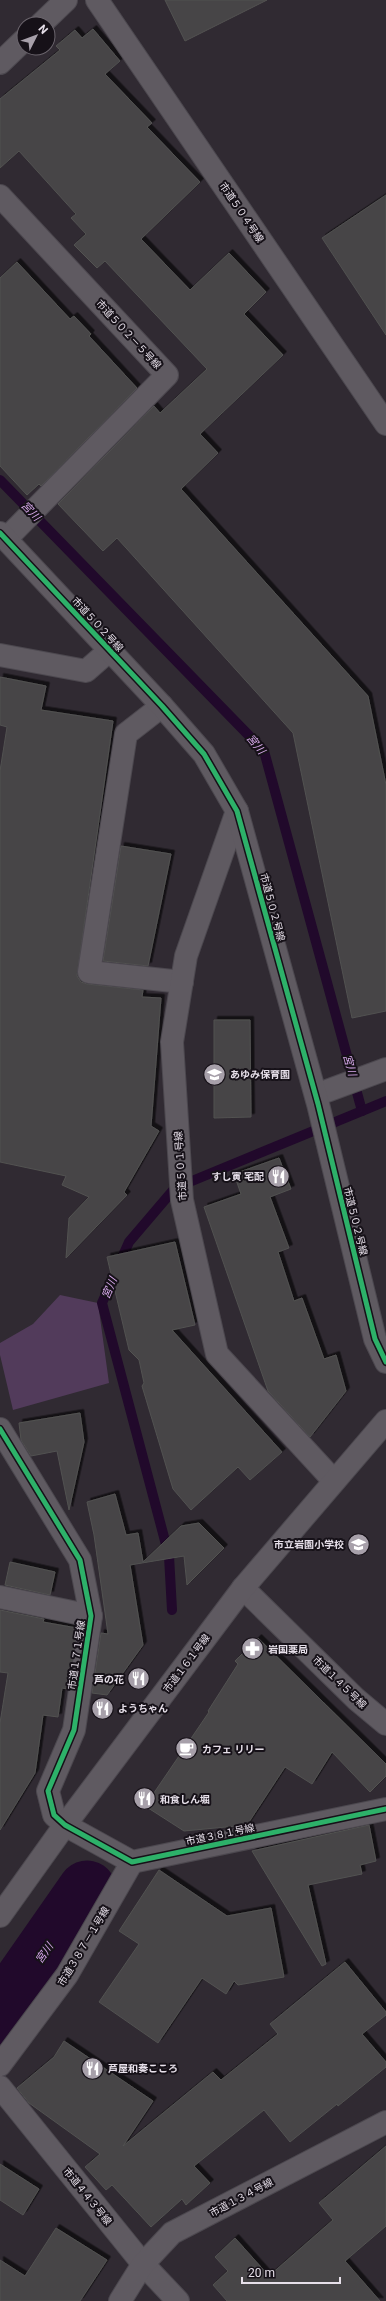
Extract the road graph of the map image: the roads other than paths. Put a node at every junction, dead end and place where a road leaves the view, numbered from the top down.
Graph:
1 (66, 0) edge
2 (98, 0) edge
3 (49, 16) edge
4 (16, 48) edge
5 (0, 63) edge
6 (0, 196) edge
7 (386, 424) edge
8 (3, 536) edge
9 (110, 650) junction
10 (0, 655) edge
11 (162, 706) junction
12 (237, 811) junction
13 (182, 982) junction
14 (380, 1071) edge
15 (323, 1096) junction
16 (386, 1362) edge
17 (386, 1421) edge
18 (0, 1429) edge
19 (334, 1481) junction
20 (243, 1588) junction
21 (0, 1597) edge
22 (91, 1616) junction
23 (386, 1724) edge
24 (386, 1809) edge
25 (65, 1825) junction
26 (132, 1862) junction
27 (1, 1912) edge
28 (0, 2066) edge
29 (0, 2088) edge
30 (386, 2122) edge
31 (143, 2264) junction
32 (120, 2301) edge
33 (178, 2301) edge

1 - 3 street
2 - 7 street, 市道５０４号線
4 - 5 street
6 - 8 street, 市道５０２－５号線
8 - 9 street, 市道５０２号線
9 - 10 street
9 - 11 street, 市道５０２号線
11 - 12 street, 市道５０２号線
11 - 13 street
12 - 13 street, 市道５０１号線
12 - 15 street, 市道５０２号線
13 - 19 street, 市道５０１号線
14 - 15 street
15 - 16 street, 市道５０２号線
17 - 19 street, 市道１６１号線
18 - 22 street, 市道１７１号線
19 - 20 street, 市道１６１号線
20 - 23 street, 市道１４５号線
20 - 25 street, 市道１６１号線
21 - 22 street
22 - 25 street, 市道１７１号線
24 - 26 street, 市道３８１号線
25 - 26 street
25 - 27 street, 市道１６１号線
26 - 28 street, 市道３８７－１号線
29 - 31 street, 市道４４３号線
30 - 31 street, 市道１３４号線
31 - 32 street, 市道１３４号線
31 - 33 street, 市道４４３号線

